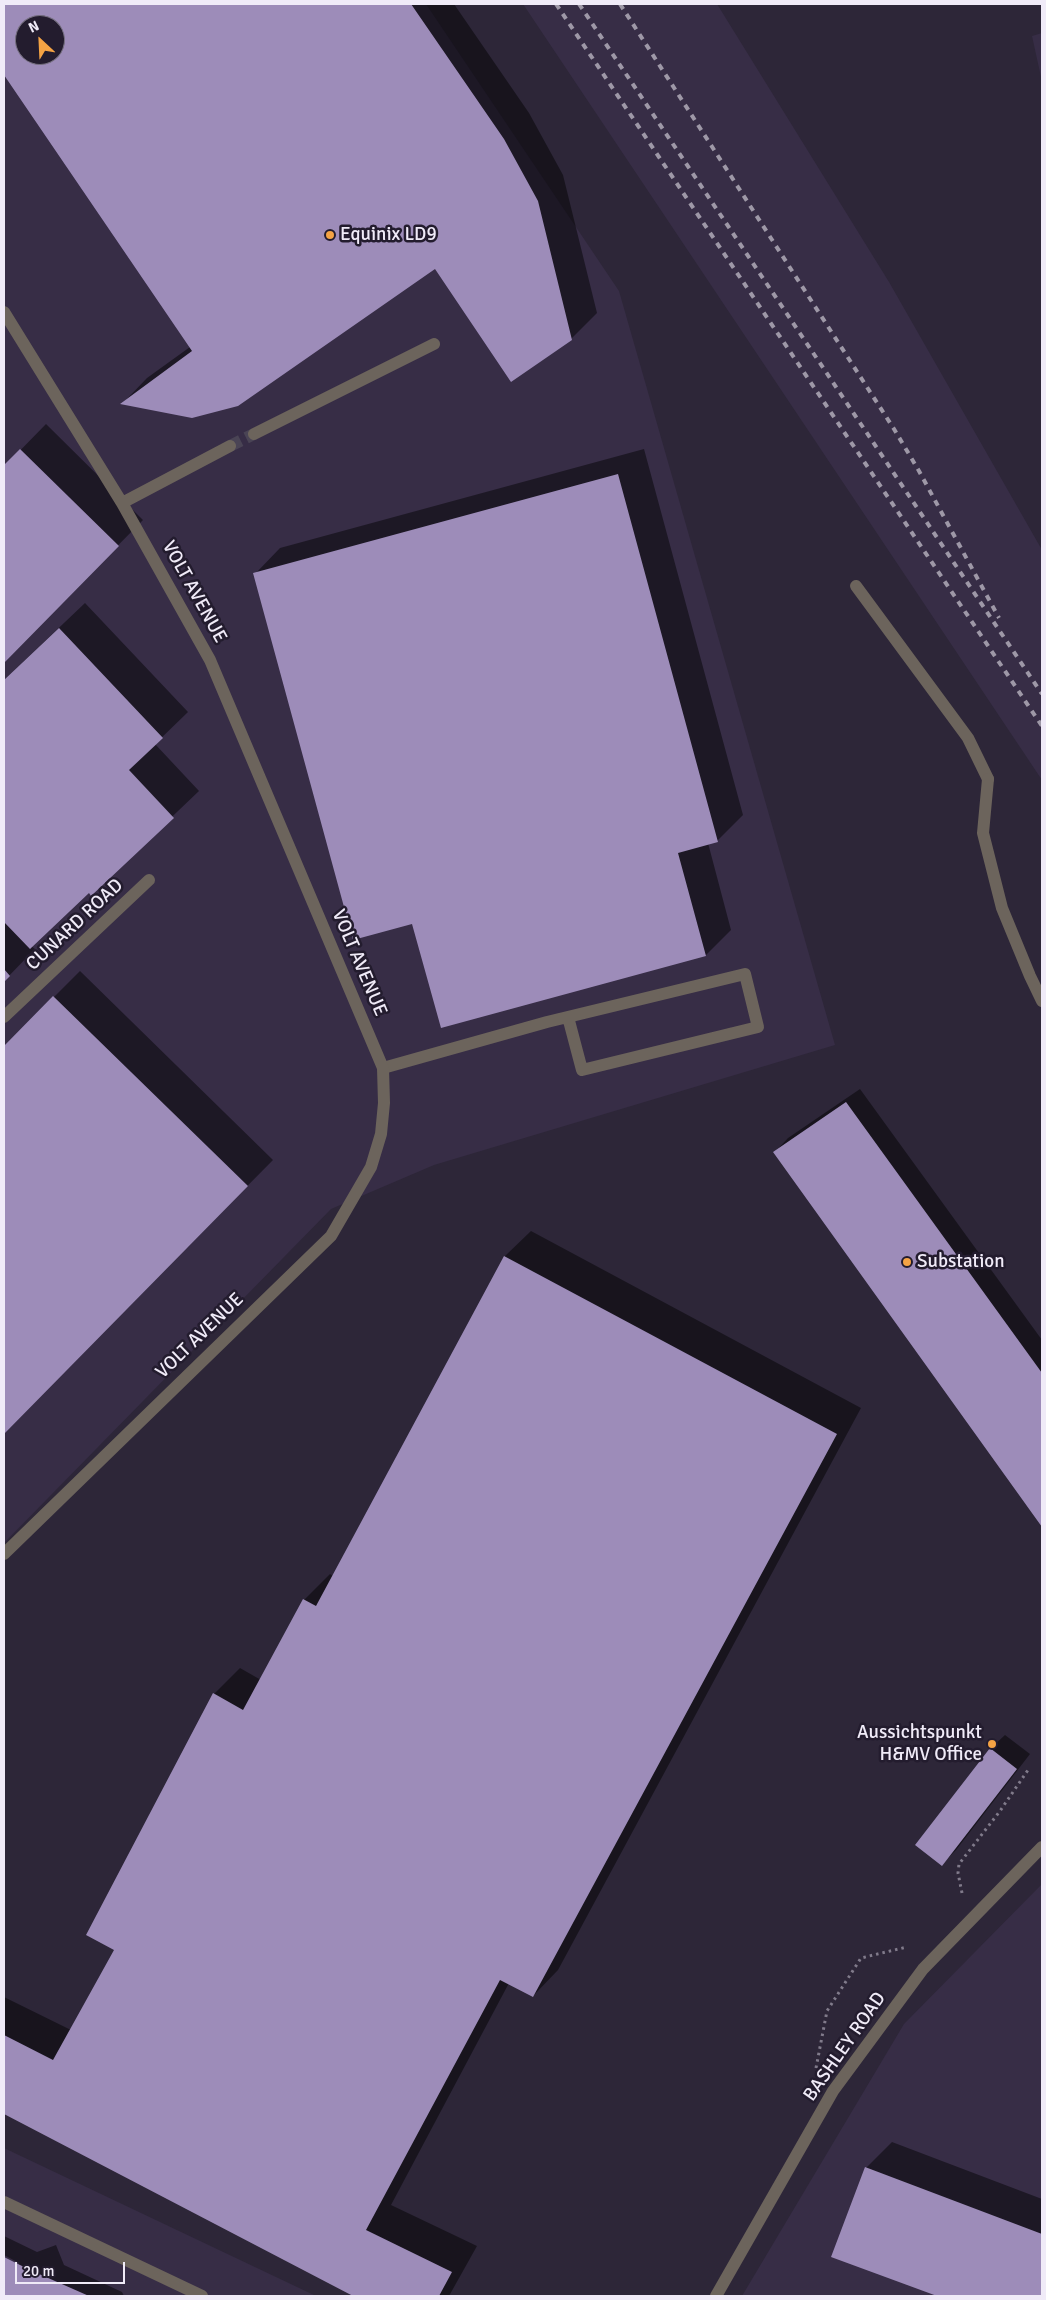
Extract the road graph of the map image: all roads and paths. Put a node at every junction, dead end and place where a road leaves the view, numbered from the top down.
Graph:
1 (4, 312) edge
2 (434, 344) dead end
3 (254, 434) tunnel mouth
4 (230, 446) tunnel mouth
5 (122, 503) junction
6 (856, 586) dead end
7 (149, 880) dead end
8 (1042, 1000) edge
9 (4, 1017) edge
10 (568, 1017) junction
11 (383, 1068) junction
12 (4, 1554) edge
13 (1042, 1846) edge
14 (4, 2202) edge
15 (202, 2296) edge
16 (716, 2296) edge

1 - 5 street, VOLT AVENUE
2 - 3 street
4 - 5 street
5 - 11 street, VOLT AVENUE
6 - 8 street
7 - 9 street, CUNARD ROAD
10 - 10 street
10 - 11 street
11 - 12 street, VOLT AVENUE
13 - 16 street, BASHLEY ROAD
14 - 15 street

